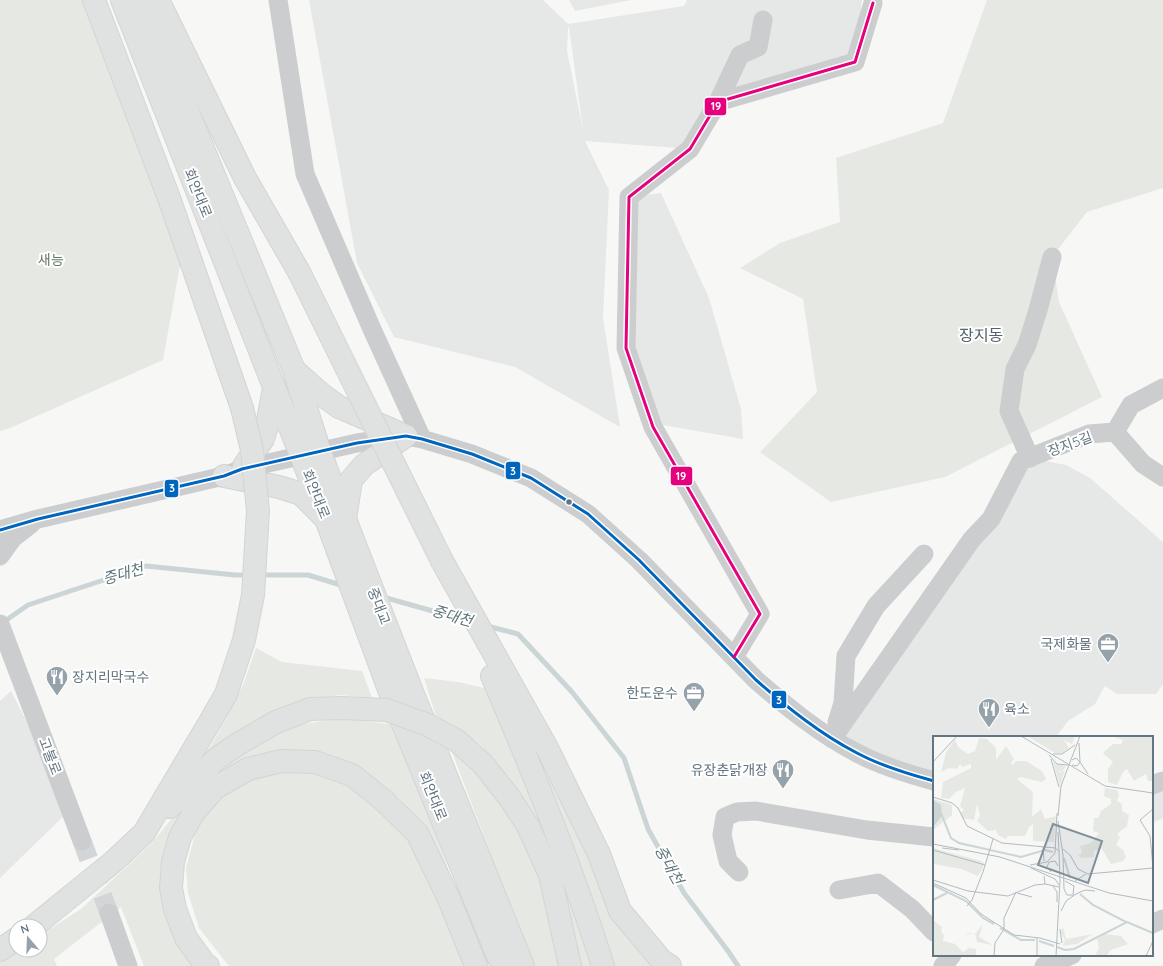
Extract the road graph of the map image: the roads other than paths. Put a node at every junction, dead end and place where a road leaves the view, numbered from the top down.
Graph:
1 (94, 0) edge
2 (122, 0) edge
3 (142, 0) edge
4 (158, 0) edge
5 (278, 0) edge
6 (873, 3) dead end
7 (763, 20) dead end
8 (718, 102) junction
9 (1052, 257) dead end
10 (294, 370) junction
11 (274, 386) junction
12 (1163, 388) edge
13 (1115, 432) junction
14 (414, 438) junction
15 (310, 454) junction
16 (1030, 458) junction
17 (233, 472) junction
18 (1163, 477) edge
19 (38, 519) junction
20 (335, 519) junction
21 (0, 530) edge
22 (924, 554) dead end
23 (0, 556) edge
24 (442, 561) junction
25 (0, 624) edge
26 (734, 657) junction
27 (413, 694) joint
28 (832, 739) junction
29 (933, 781) edge
30 (1163, 781) edge
31 (1153, 785) edge
32 (144, 833) junction
33 (933, 837) edge
34 (82, 840) tunnel mouth
35 (739, 872) dead end
36 (839, 890) dead end
37 (109, 913) tunnel mouth
38 (44, 918) edge
39 (1163, 920) edge
40 (1153, 924) edge
41 (933, 931) edge
42 (951, 956) edge
43 (1057, 961) edge
44 (128, 966) edge
45 (208, 966) edge
46 (476, 966) edge
47 (502, 966) edge
48 (523, 966) edge
49 (570, 966) edge
50 (603, 966) edge
51 (670, 966) edge
52 (943, 966) edge
53 (1080, 966) edge

1 - 32 main road, bridge
2 - 11 main road, 회안대로
3 - 10 main road, 회안대로
4 - 24 main road, bridge
5 - 14 street
6 - 8 street
7 - 8 street
8 - 26 street
9 - 16 street
10 - 14 main road
10 - 15 main road, 회안대로
11 - 15 main road, 회안대로
11 - 17 main road
12 - 13 street
13 - 16 street, 장지5길
13 - 18 street
14 - 15 street
14 - 20 main road
14 - 26 street
15 - 17 street
15 - 20 main road, 회안대로
16 - 28 street
17 - 19 street
17 - 20 main road
19 - 21 street
19 - 23 street
20 - 27 main road, 중대교
20 - 47 main road, 회안대로
22 - 28 street
24 - 50 main road
24 - 51 main road
25 - 34 street, 고불로
26 - 28 street
27 - 48 main road, 회안대로
28 - 29 street
30 - 31 street
32 - 38 main road
32 - 49 main road, bridge
33 - 35 street
36 - 41 street
37 - 44 street
39 - 40 street
42 - 52 street
43 - 53 street
45 - 46 main road

